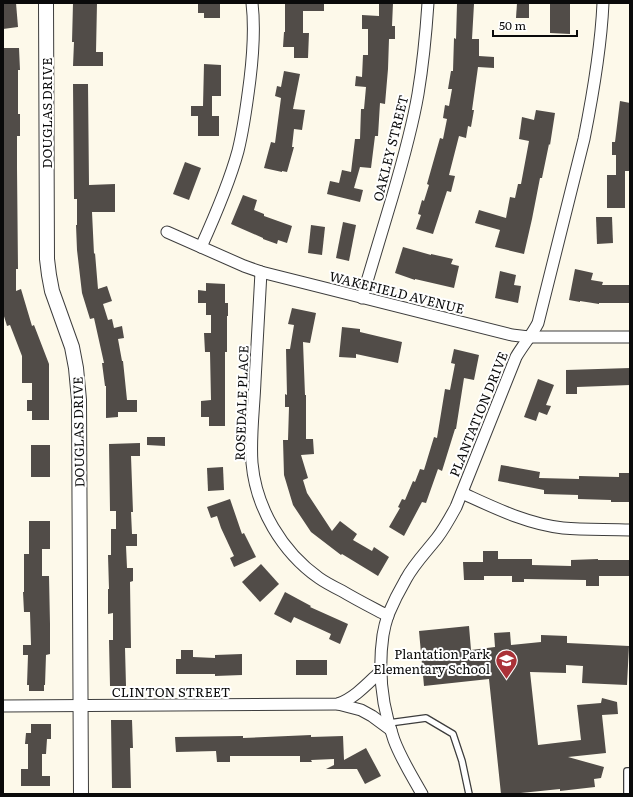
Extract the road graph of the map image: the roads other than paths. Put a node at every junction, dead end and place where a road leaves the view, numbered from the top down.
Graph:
1 (46, 3) edge
2 (252, 3) edge
3 (428, 3) edge
4 (603, 3) edge
5 (167, 232) dead end
6 (202, 247) junction
7 (261, 272) junction
8 (362, 298) junction
9 (529, 337) junction
10 (630, 337) edge
11 (462, 493) junction
12 (630, 530) edge
13 (388, 616) junction
14 (381, 671) junction
15 (338, 704) junction
16 (80, 705) junction
17 (3, 706) edge
18 (390, 727) junction
19 (629, 771) edge
20 (81, 794) edge
21 (422, 794) edge
22 (469, 794) edge
23 (627, 794) edge

1 - 16 street, DOUGLAS DRIVE
2 - 6 street
3 - 8 street, OAKLEY STREET
4 - 9 street, PLANTATION DRIVE
5 - 6 street, WAKEFIELD AVENUE
6 - 7 street, WAKEFIELD AVENUE
7 - 8 street, WAKEFIELD AVENUE
7 - 13 street, ROSEDALE PLACE
8 - 9 street, WAKEFIELD AVENUE
9 - 10 street, WAKEFIELD AVENUE
9 - 11 street, PLANTATION DRIVE
11 - 12 street
11 - 13 street, PLANTATION DRIVE
13 - 14 street, PLANTATION DRIVE
14 - 15 street, CLINTON STREET
14 - 18 street, PLANTATION DRIVE
15 - 16 street, CLINTON STREET
15 - 18 street, CLINTON STREET
16 - 17 street, CLINTON STREET
16 - 20 street, DOUGLAS DRIVE
18 - 21 street, PLANTATION DRIVE
18 - 22 lane
19 - 23 lane

